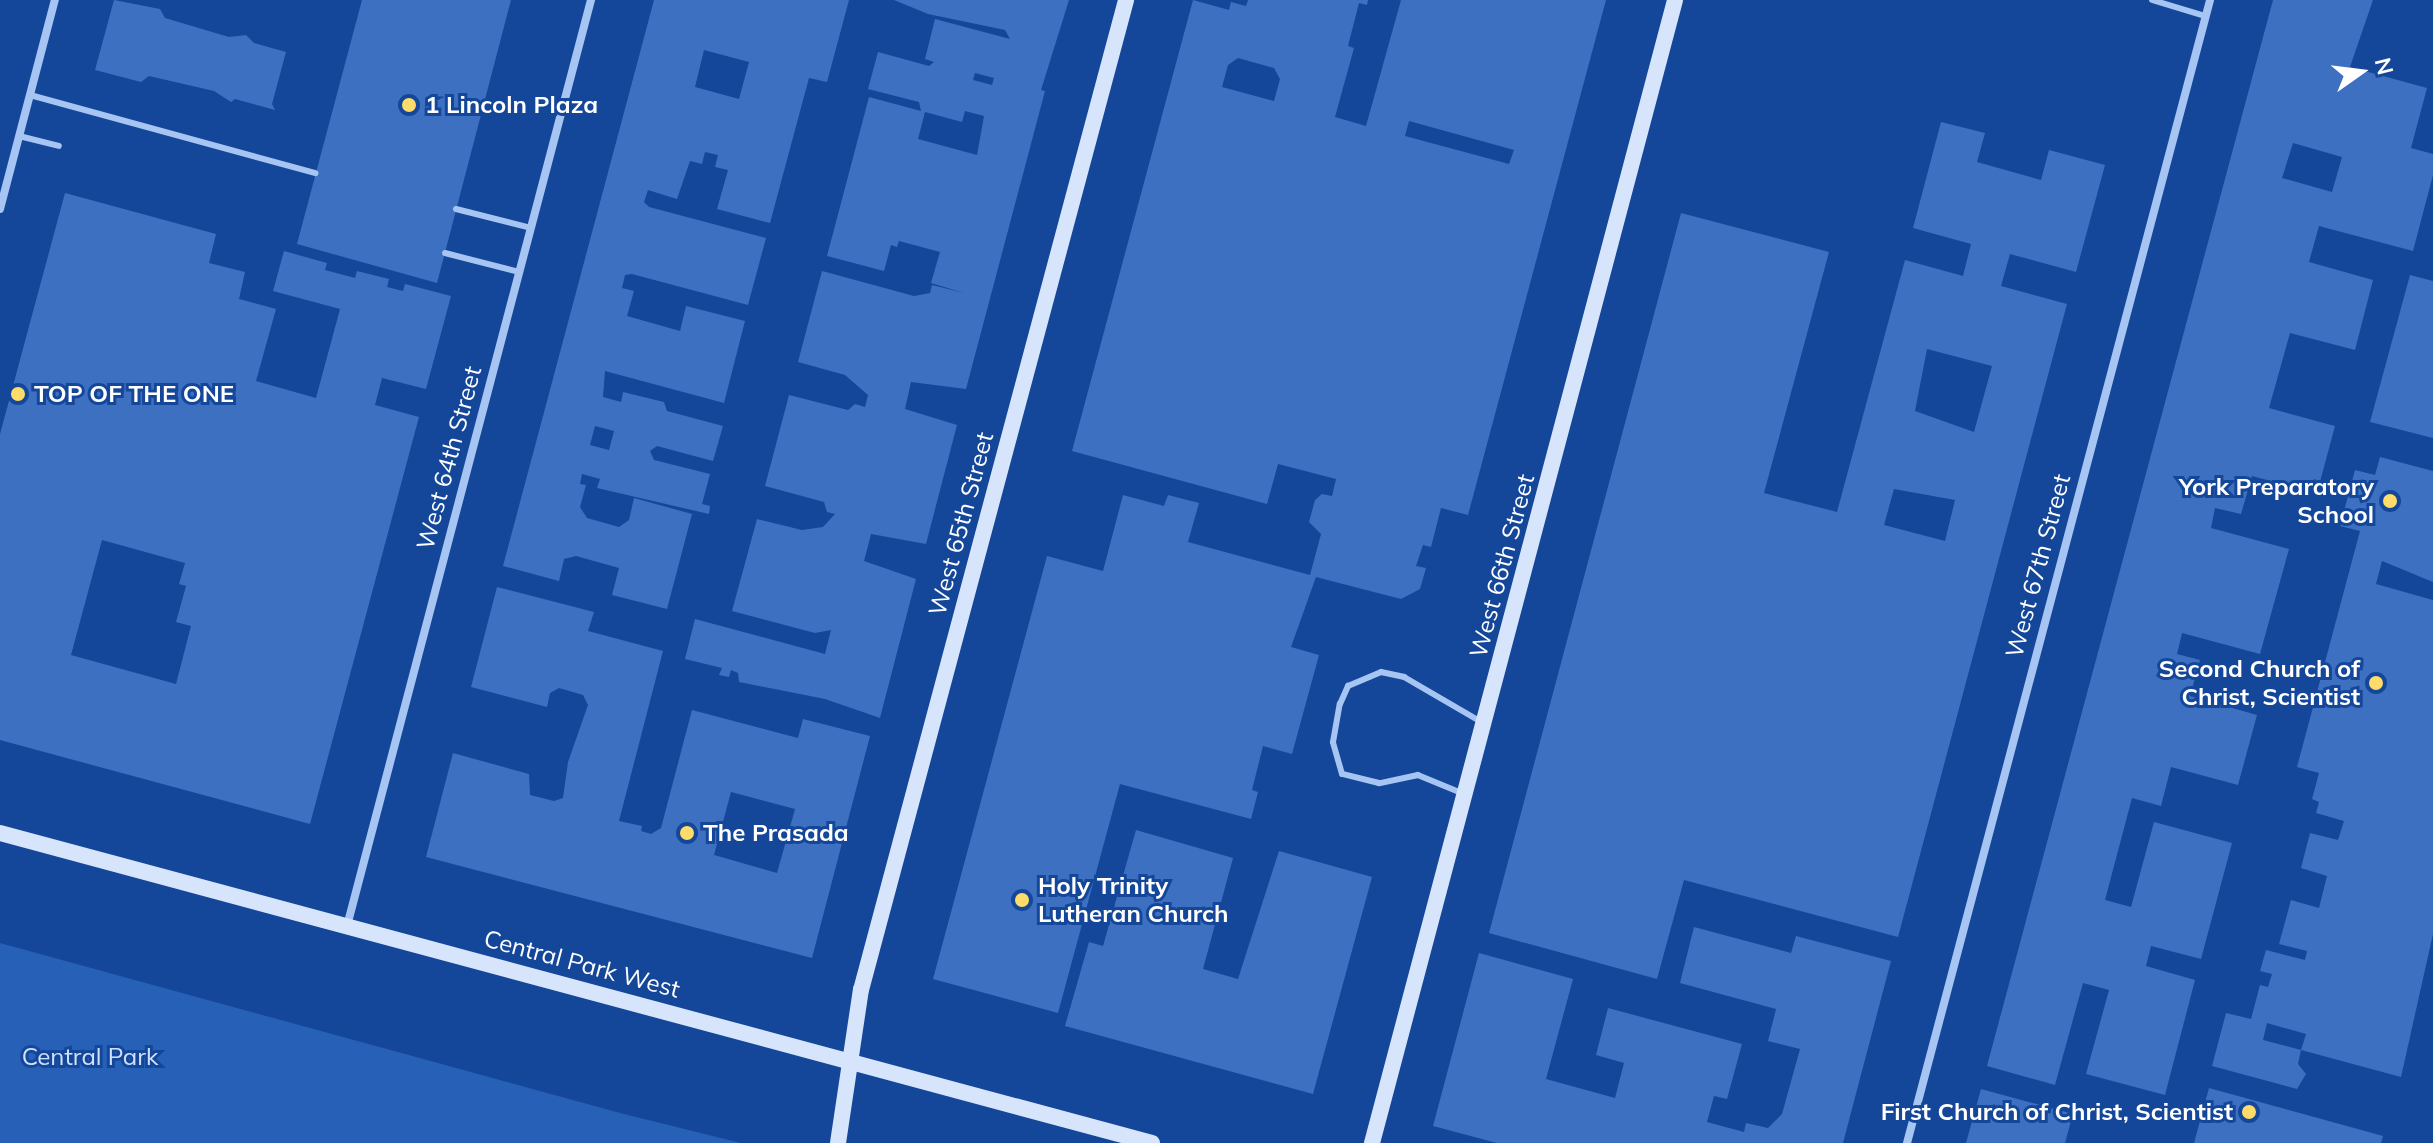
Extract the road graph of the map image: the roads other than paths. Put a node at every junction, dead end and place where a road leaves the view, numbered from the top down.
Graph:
1 (55, 0) edge
2 (591, 0) edge
3 (1126, 0) edge
4 (1675, 0) edge
5 (2152, 0) edge
6 (2210, 0) edge
7 (2205, 16) junction
8 (30, 95) junction
9 (19, 136) junction
10 (59, 146) dead end
11 (316, 173) dead end
12 (0, 206) edge
13 (456, 209) dead end
14 (531, 228) junction
15 (445, 253) dead end
16 (519, 272) junction
17 (1486, 724) junction
18 (1466, 795) junction
19 (0, 833) edge
20 (347, 926) junction
21 (849, 1062) junction
22 (838, 1143) edge
23 (1152, 1143) edge
24 (1372, 1143) edge
25 (1907, 1143) edge

1 - 8 street
2 - 14 street, West 64th Street
3 - 21 main road, West 65th Street
4 - 17 main road, West 66th Street
5 - 7 lane
6 - 7 street, West 67th Street
7 - 25 street, West 67th Street
8 - 9 street
8 - 11 lane
9 - 10 lane
9 - 12 street
13 - 14 lane
14 - 16 street, West 64th Street
15 - 16 lane
16 - 20 street, West 64th Street
17 - 18 main road, West 66th Street
17 - 18 lane
18 - 24 main road, West 66th Street
19 - 20 main road, Central Park West
20 - 21 main road, Central Park West
21 - 22 main road, West 65th Street
21 - 23 main road, Central Park West

